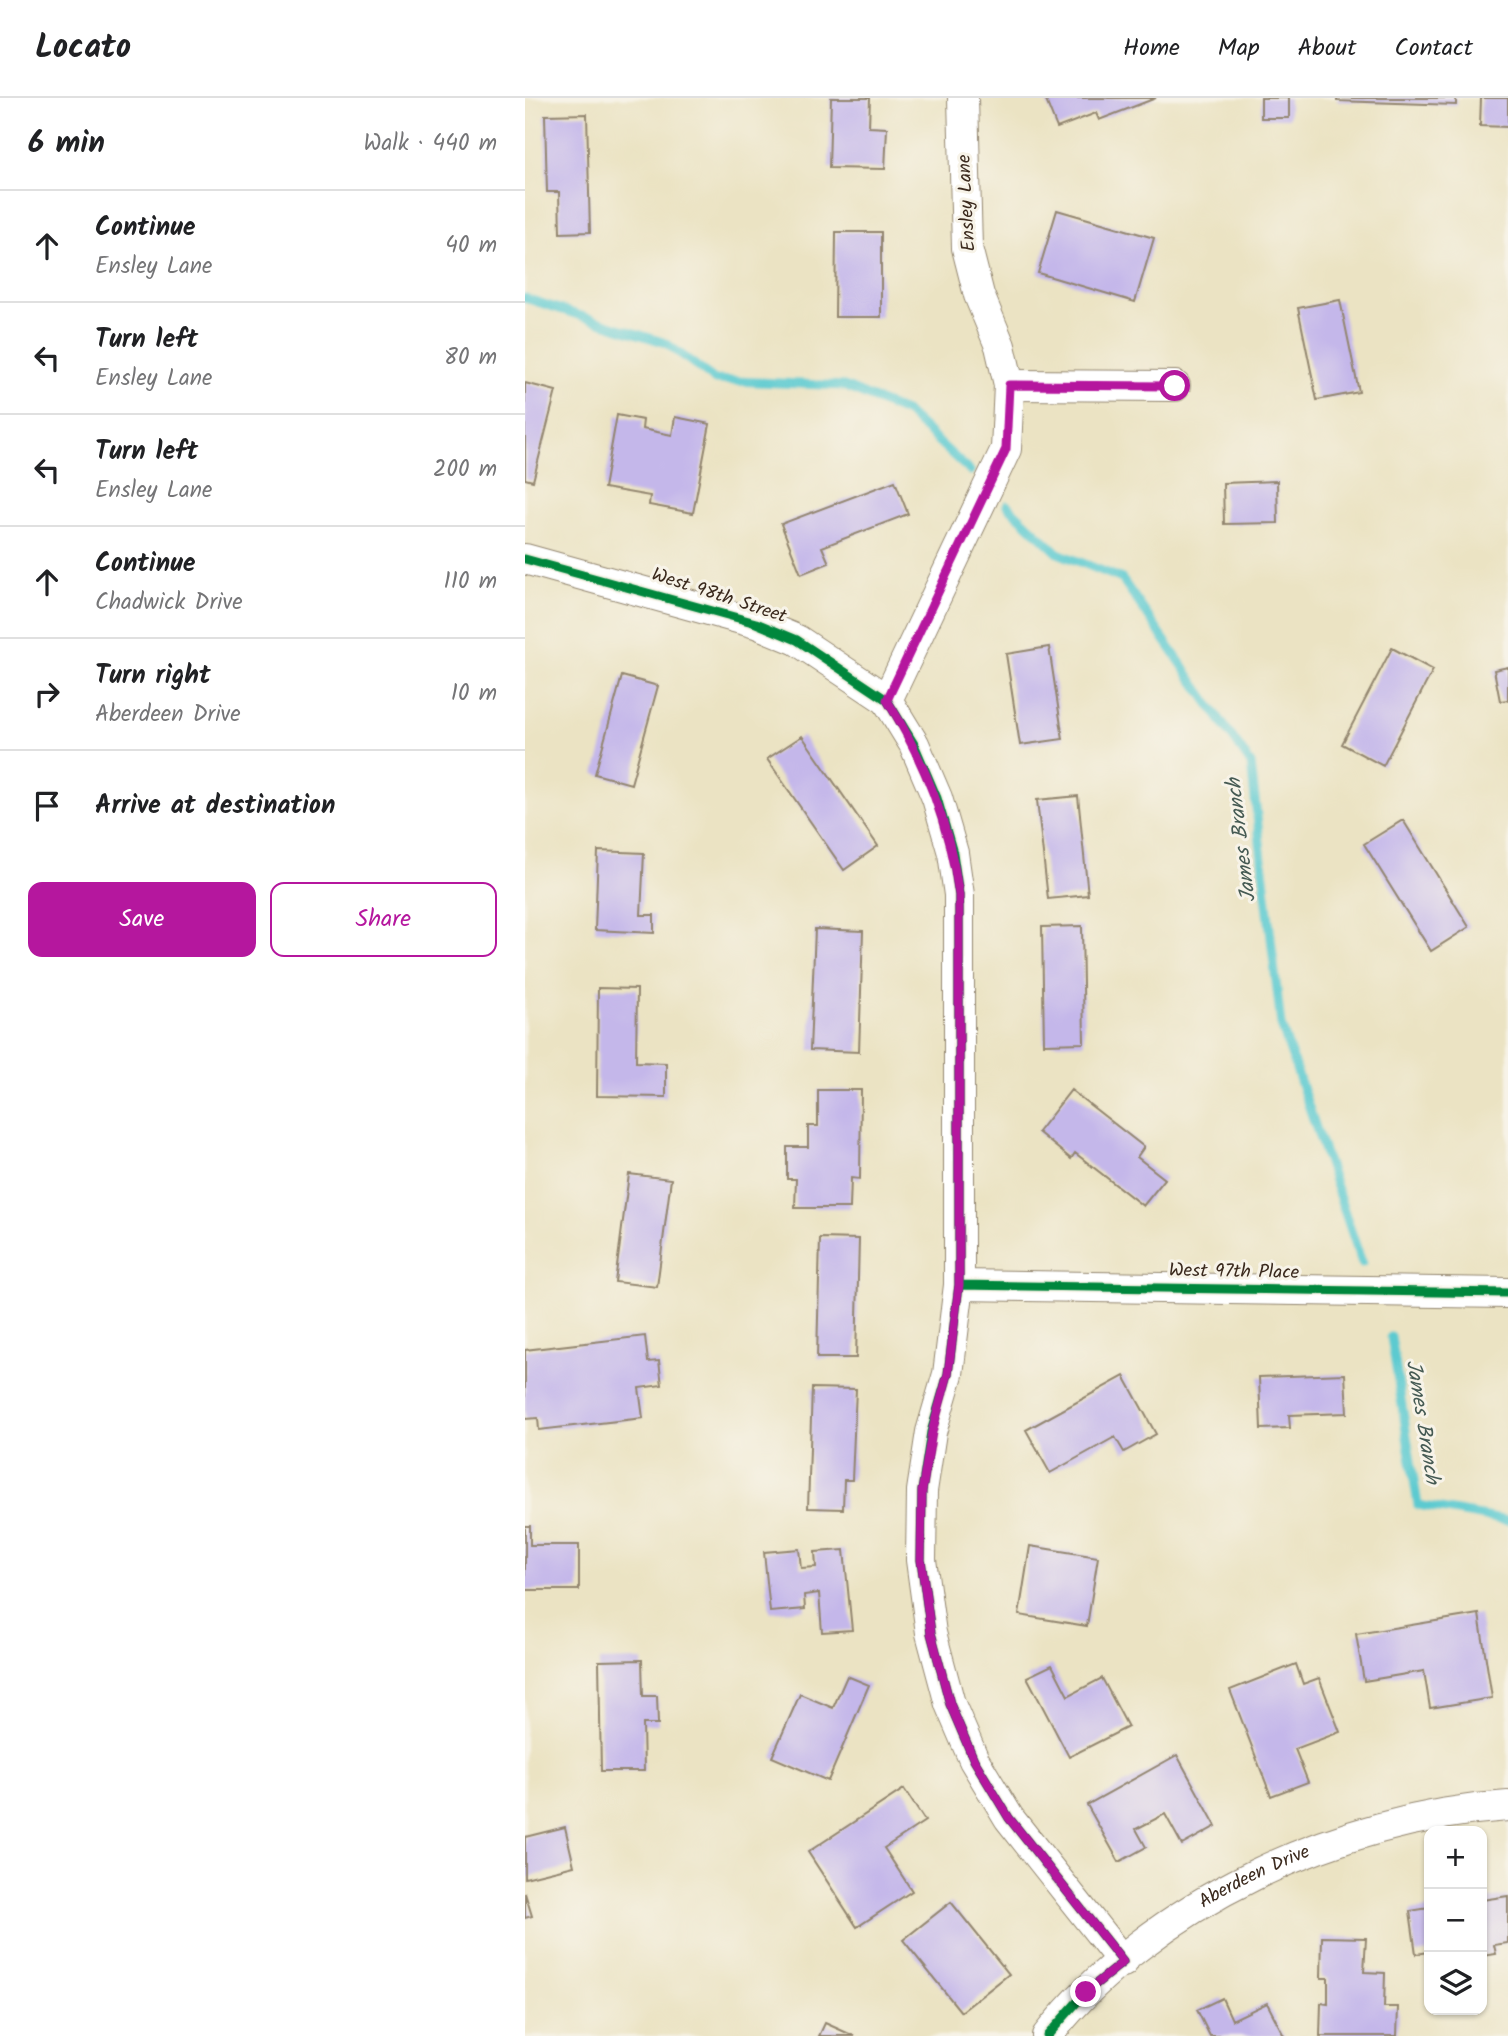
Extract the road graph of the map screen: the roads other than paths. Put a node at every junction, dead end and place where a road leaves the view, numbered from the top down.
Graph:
1 (963, 98) edge
2 (1009, 385) junction
3 (1175, 386) dead end
4 (525, 559) edge
5 (887, 700) junction
6 (959, 1285) junction
7 (1508, 1293) edge
8 (1508, 1806) edge
9 (1123, 1962) junction
10 (1047, 2036) edge

1 - 2 street, Ensley Lane
2 - 3 street
2 - 5 street, Ensley Lane
4 - 5 street, West 98th Street
5 - 6 street
6 - 7 street, West 97th Place
6 - 9 street
8 - 9 street, Aberdeen Drive
9 - 10 street, Aberdeen Drive

